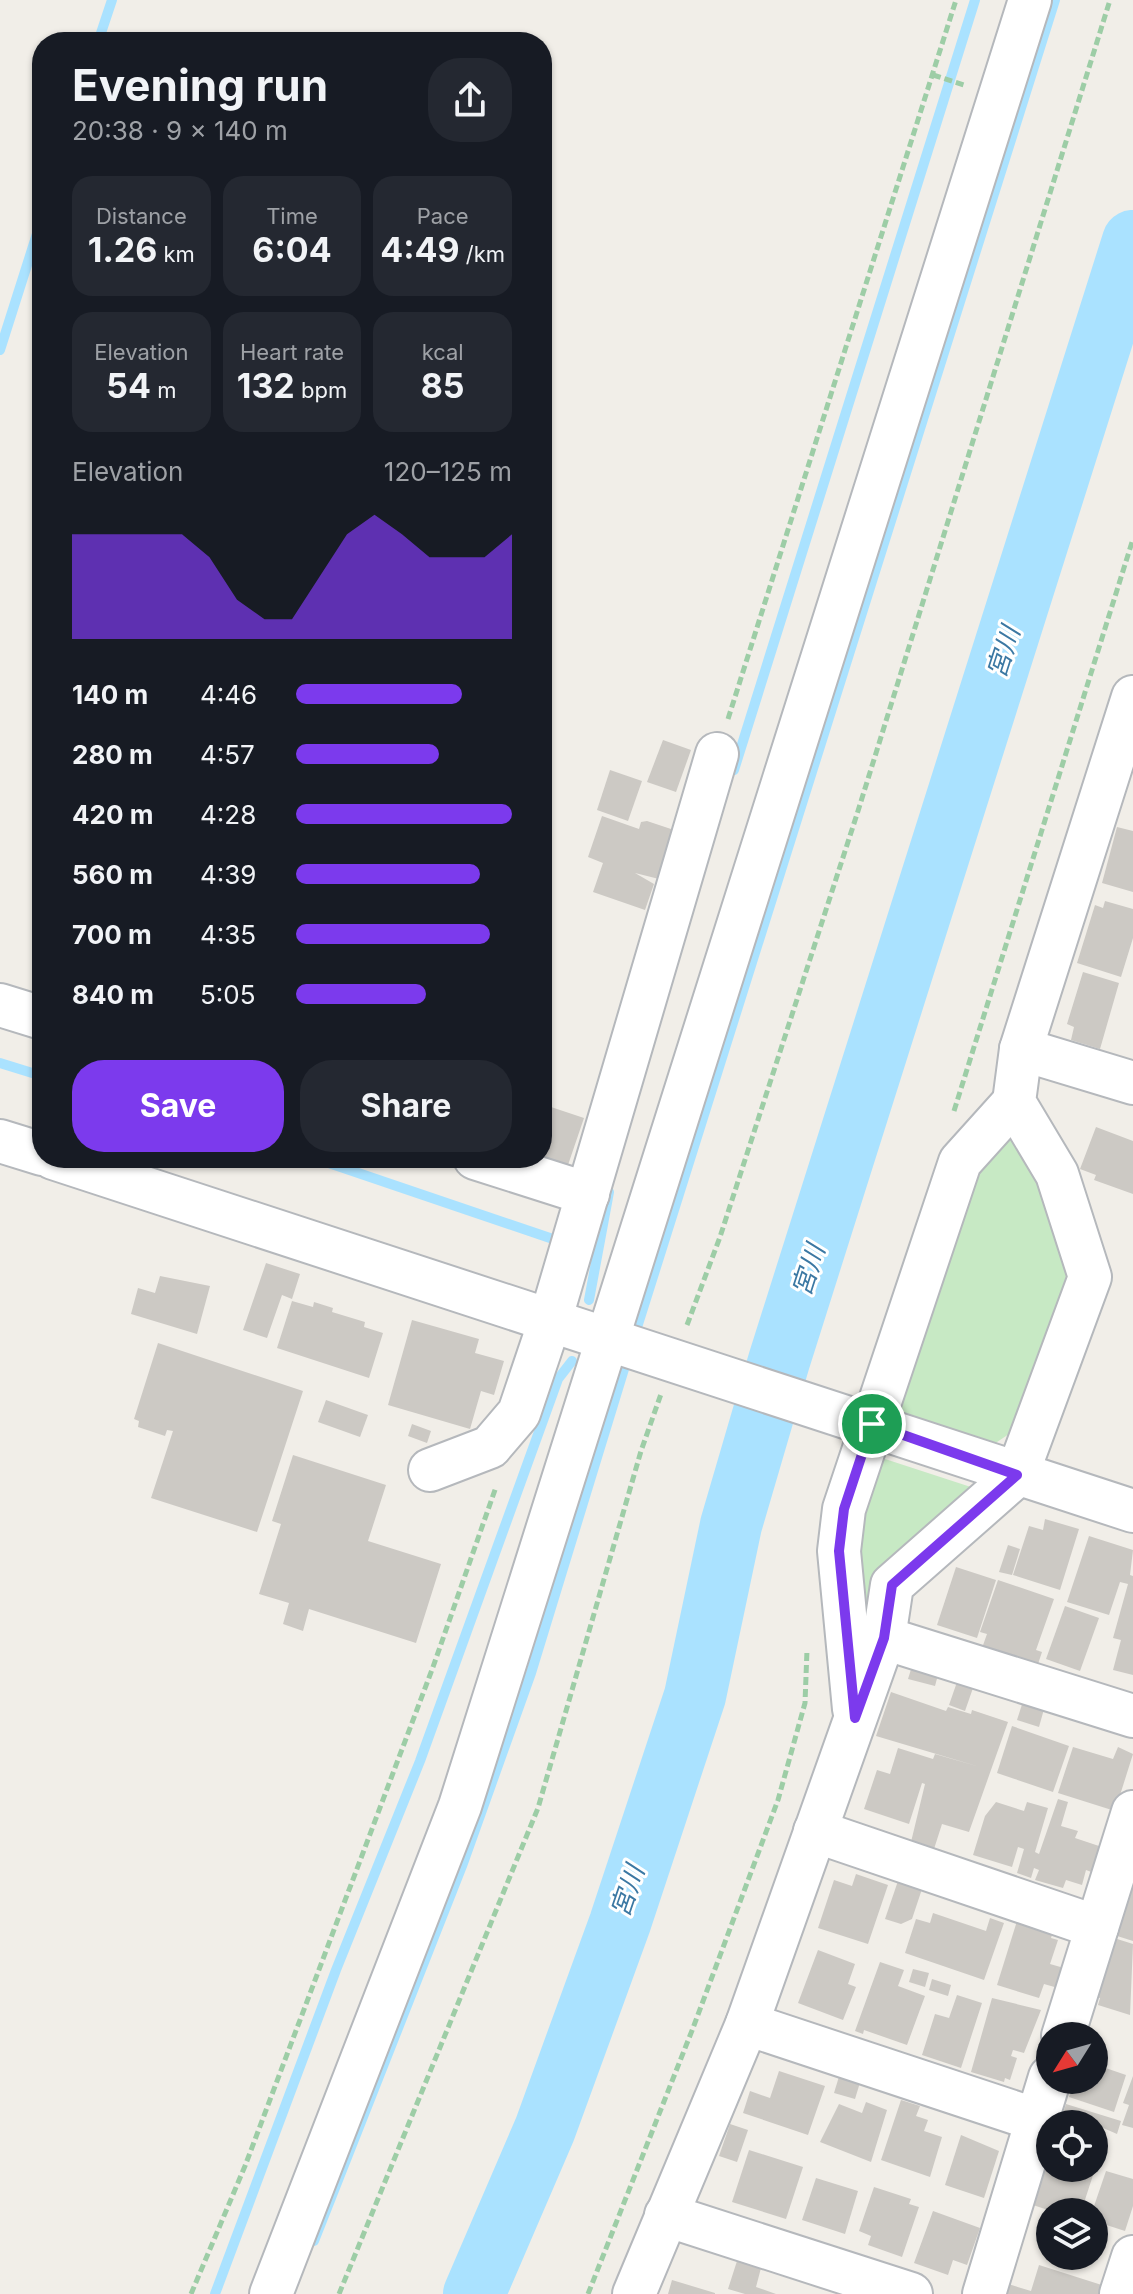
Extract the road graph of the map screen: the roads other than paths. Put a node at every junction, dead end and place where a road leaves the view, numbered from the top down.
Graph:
1 (1030, 0) edge
2 (1133, 697) edge
3 (717, 754) road end
4 (0, 1005) edge
5 (32, 1015) edge
6 (665, 1016) junction
7 (1021, 1049) junction
8 (1132, 1079) edge
9 (1014, 1102) junction
10 (0, 1141) edge
11 (32, 1151) edge
12 (83, 1168) edge
13 (506, 1168) edge
14 (588, 1194) junction
15 (550, 1321) junction
16 (645, 1350) junction
17 (864, 1422) junction
18 (430, 1470) dead end
19 (1017, 1475) junction
20 (1133, 1511) edge
21 (884, 1638) junction
22 (1133, 1716) edge
23 (855, 1718) junction
24 (1132, 1818) edge
25 (815, 1831) junction
26 (1097, 1927) junction
27 (1067, 2022) edge
28 (747, 2024) junction
29 (1036, 2120) edge
30 (1036, 2123) edge
31 (666, 2215) junction
32 (1133, 2257) edge
33 (271, 2294) edge
34 (634, 2294) edge
35 (911, 2294) edge
36 (984, 2294) edge
37 (1121, 2294) edge

1 - 6 street
2 - 7 street
3 - 6 street
4 - 5 street
6 - 14 street
6 - 16 street
7 - 8 street
7 - 9 street
9 - 17 street
9 - 19 street
10 - 11 street
12 - 15 street
13 - 14 street
14 - 15 street
15 - 16 street
15 - 18 street
16 - 17 street
16 - 33 street
17 - 19 street
17 - 23 street
19 - 20 street
19 - 21 street
21 - 22 street
21 - 23 street
23 - 25 street
24 - 26 street
25 - 26 street
25 - 28 street
26 - 27 street
28 - 29 street
28 - 31 street
30 - 36 street
31 - 34 street
31 - 35 street
32 - 37 street

